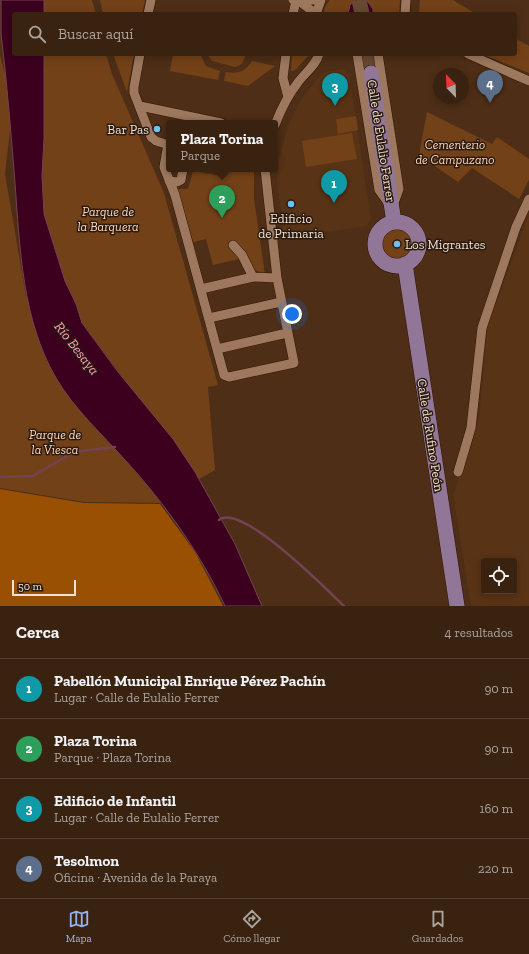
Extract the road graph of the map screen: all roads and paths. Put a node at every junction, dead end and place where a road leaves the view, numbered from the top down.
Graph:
1 (151, 0) edge
2 (300, 0) edge
3 (315, 0) edge
4 (321, 0) edge
5 (406, 1) edge
6 (148, 12) edge
7 (294, 12) edge
8 (314, 12) edge
9 (317, 12) edge
10 (405, 12) edge
11 (140, 56) edge
12 (286, 56) edge
13 (357, 56) edge
14 (378, 56) edge
15 (473, 56) edge
16 (319, 57) edge
17 (371, 73) tunnel mouth
18 (529, 81) edge
19 (288, 96) junction
20 (140, 106) junction
21 (207, 120) edge
22 (277, 120) edge
23 (166, 144) edge
24 (166, 156) edge
25 (182, 172) edge
26 (265, 172) edge
27 (169, 181) junction
28 (529, 199) edge
29 (393, 216) junction
30 (233, 245) dead end
31 (399, 265) junction
32 (253, 277) junction
33 (277, 278) junction
34 (201, 289) junction
35 (281, 302) junction
36 (209, 318) junction
37 (287, 333) junction
38 (217, 349) junction
39 (458, 472) dead end
40 (448, 606) edge
41 (457, 606) edge

1 - 6 street
2 - 3 street
2 - 7 street
2 - 8 street
4 - 9 street
5 - 10 street
11 - 20 street
12 - 19 street
13 - 29 street, Calle de Eulalio Ferrer
14 - 29 street, Calle de Eulalio Ferrer
15 - 18 street
16 - 19 street
17 - 29 main road, Calle de Eulalio Ferrer
19 - 22 street
20 - 21 street
20 - 23 street
24 - 27 street
25 - 27 street
26 - 33 street
27 - 34 street
28 - 39 street
29 - 31 main road
29 - 31 main road
30 - 32 street
31 - 40 main road, Calle de Rufino Peón
31 - 41 main road, Calle de Rufino Peón
32 - 33 street
32 - 34 street
33 - 35 street
34 - 36 street
35 - 36 street
35 - 37 street
36 - 38 street
37 - 38 street
37 - 38 street

